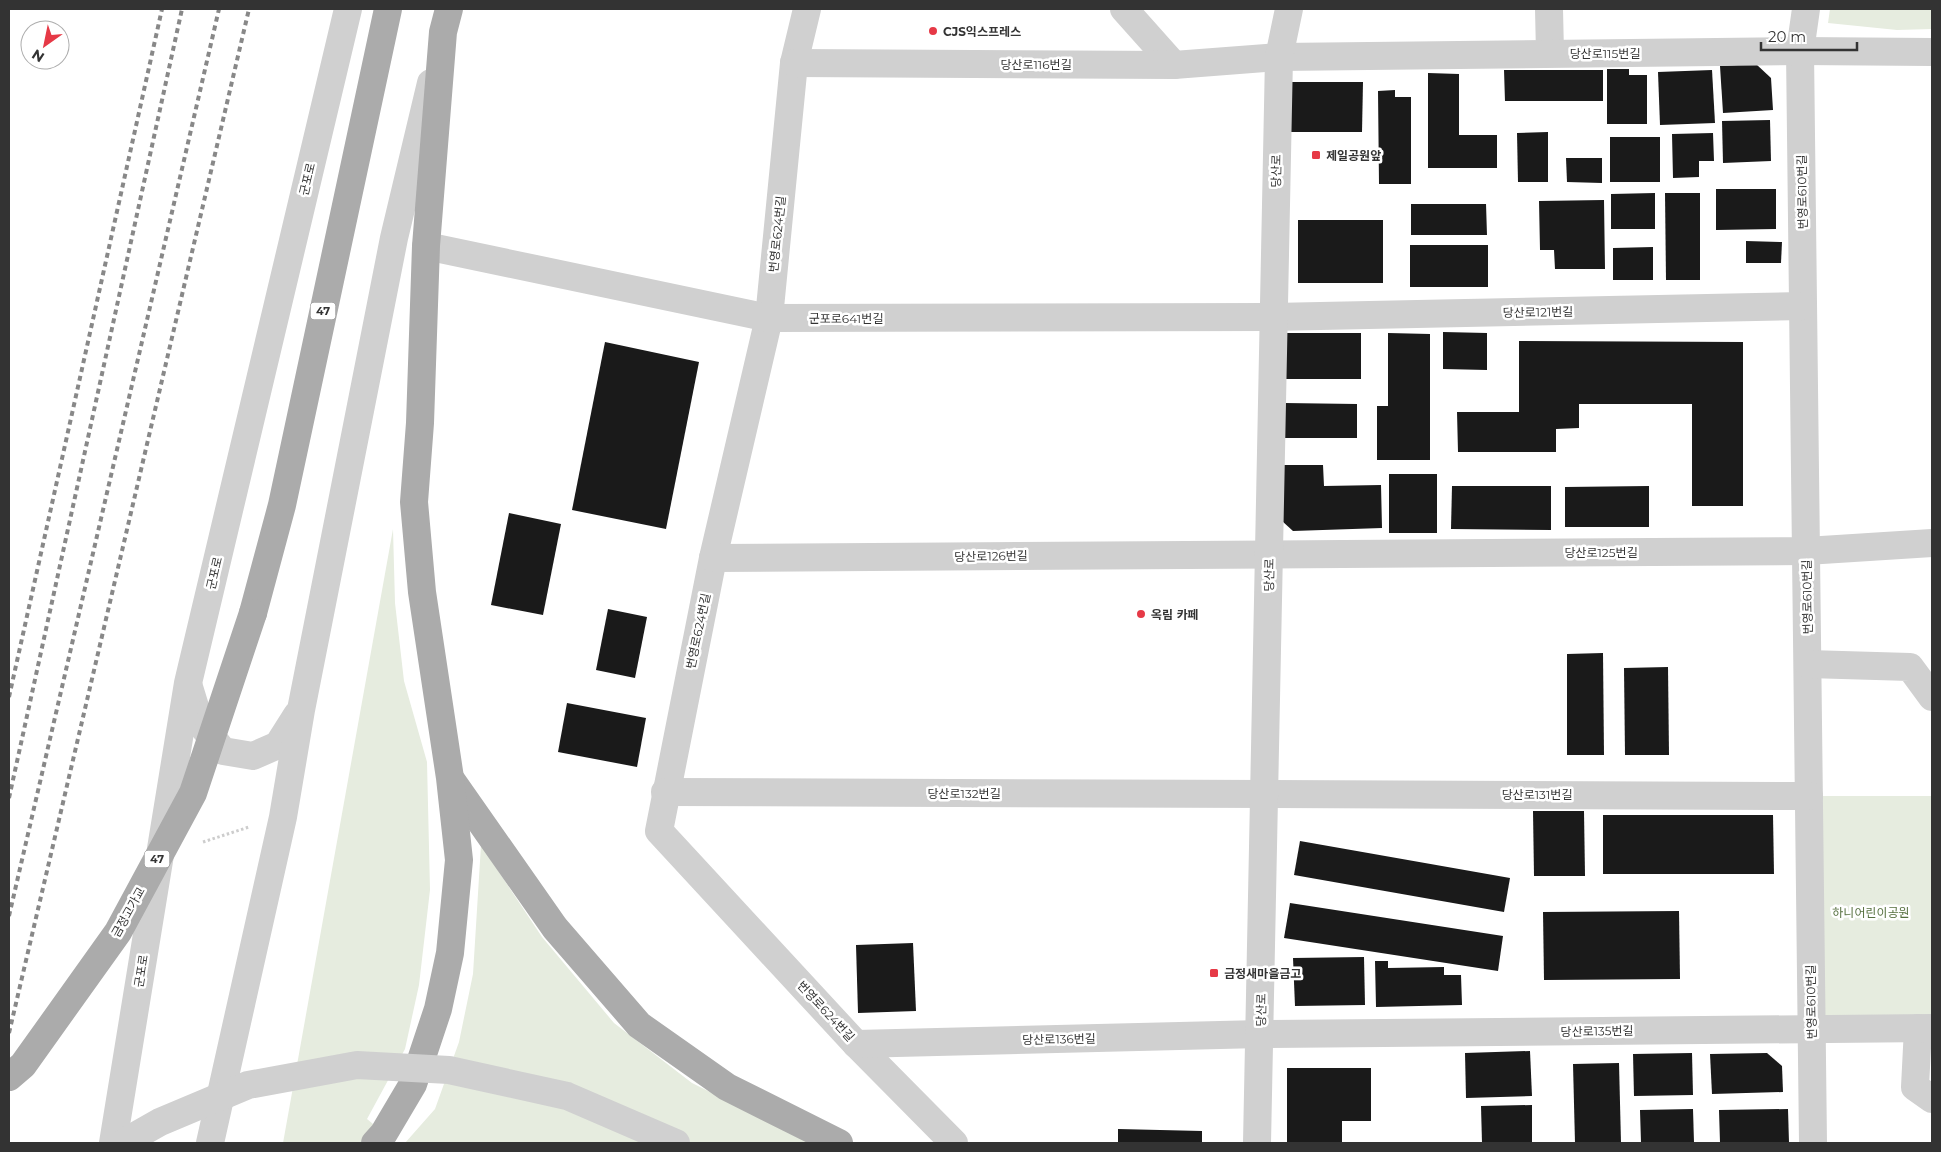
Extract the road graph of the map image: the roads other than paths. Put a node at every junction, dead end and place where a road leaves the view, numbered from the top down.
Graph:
1 (348, 9) edge
2 (388, 9) edge
3 (807, 9) edge
4 (1124, 9) edge
5 (1289, 9) edge
6 (1549, 9) edge
7 (1806, 9) edge
8 (446, 20) edge
9 (1800, 51) junction
10 (1932, 52) edge
11 (1550, 53) junction
12 (1279, 57) junction
13 (794, 63) junction
14 (1174, 65) junction
15 (426, 246) junction
16 (1803, 306) junction
17 (1272, 317) junction
18 (769, 318) junction
19 (1932, 543) edge
20 (1806, 551) junction
21 (1270, 553) junction
22 (713, 558) junction
23 (1921, 662) edge
24 (1808, 664) junction
25 (188, 684) junction
26 (1932, 697) edge
27 (301, 710) junction
28 (450, 778) junction
29 (665, 792) junction
30 (1264, 795) junction
31 (1809, 796) junction
32 (1925, 1028) edge
33 (1812, 1029) junction
34 (1261, 1034) junction
35 (856, 1044) junction
36 (9, 1077) edge
37 (1932, 1099) edge
38 (380, 1138) edge
39 (113, 1143) edge
40 (123, 1143) edge
41 (210, 1143) edge
42 (676, 1143) edge
43 (840, 1143) edge
44 (954, 1143) edge
45 (1257, 1143) edge
46 (1813, 1143) edge

1 - 25 street, 군포로
2 - 36 main road, 금정고가교 / 47, bridge
3 - 13 street, 번영로624번길
4 - 14 street
5 - 12 street, 당산로
6 - 11 street
7 - 9 street, 번영로610번길
8 - 15 main road
8 - 27 street
9 - 10 street, 당산로115번길
9 - 11 street, 당산로115번길
9 - 16 street, 번영로610번길
11 - 12 street, 당산로115번길
12 - 14 street, 당산로116번길
12 - 17 street, 당산로
13 - 14 street, 당산로116번길
13 - 18 street, 번영로624번길
15 - 18 street, 군포로641번길
15 - 28 main road
16 - 17 street, 당산로121번길
16 - 20 street, 번영로610번길
17 - 18 street, 군포로641번길
17 - 21 street, 당산로
18 - 22 street, 번영로624번길
19 - 20 street, 당산로125번길
20 - 21 street, 당산로125번길
20 - 24 street, 번영로610번길
21 - 22 street, 당산로126번길
21 - 30 street, 당산로
22 - 29 street, 번영로624번길
23 - 24 street
23 - 26 street
24 - 31 street, 번영로610번길
25 - 27 street
25 - 39 street, 군포로
27 - 41 street
28 - 38 main road
28 - 43 main road
29 - 30 street, 당산로132번길
29 - 35 street, 번영로624번길
30 - 31 street, 당산로131번길
30 - 34 street, 당산로
31 - 33 street, 번영로610번길
32 - 33 street, 당산로135번길
32 - 37 street
33 - 34 street, 당산로135번길
33 - 46 street, 번영로610번길
34 - 35 street, 당산로136번길
34 - 45 street, 당산로
35 - 44 street, 번영로624번길
40 - 42 street, bridge

